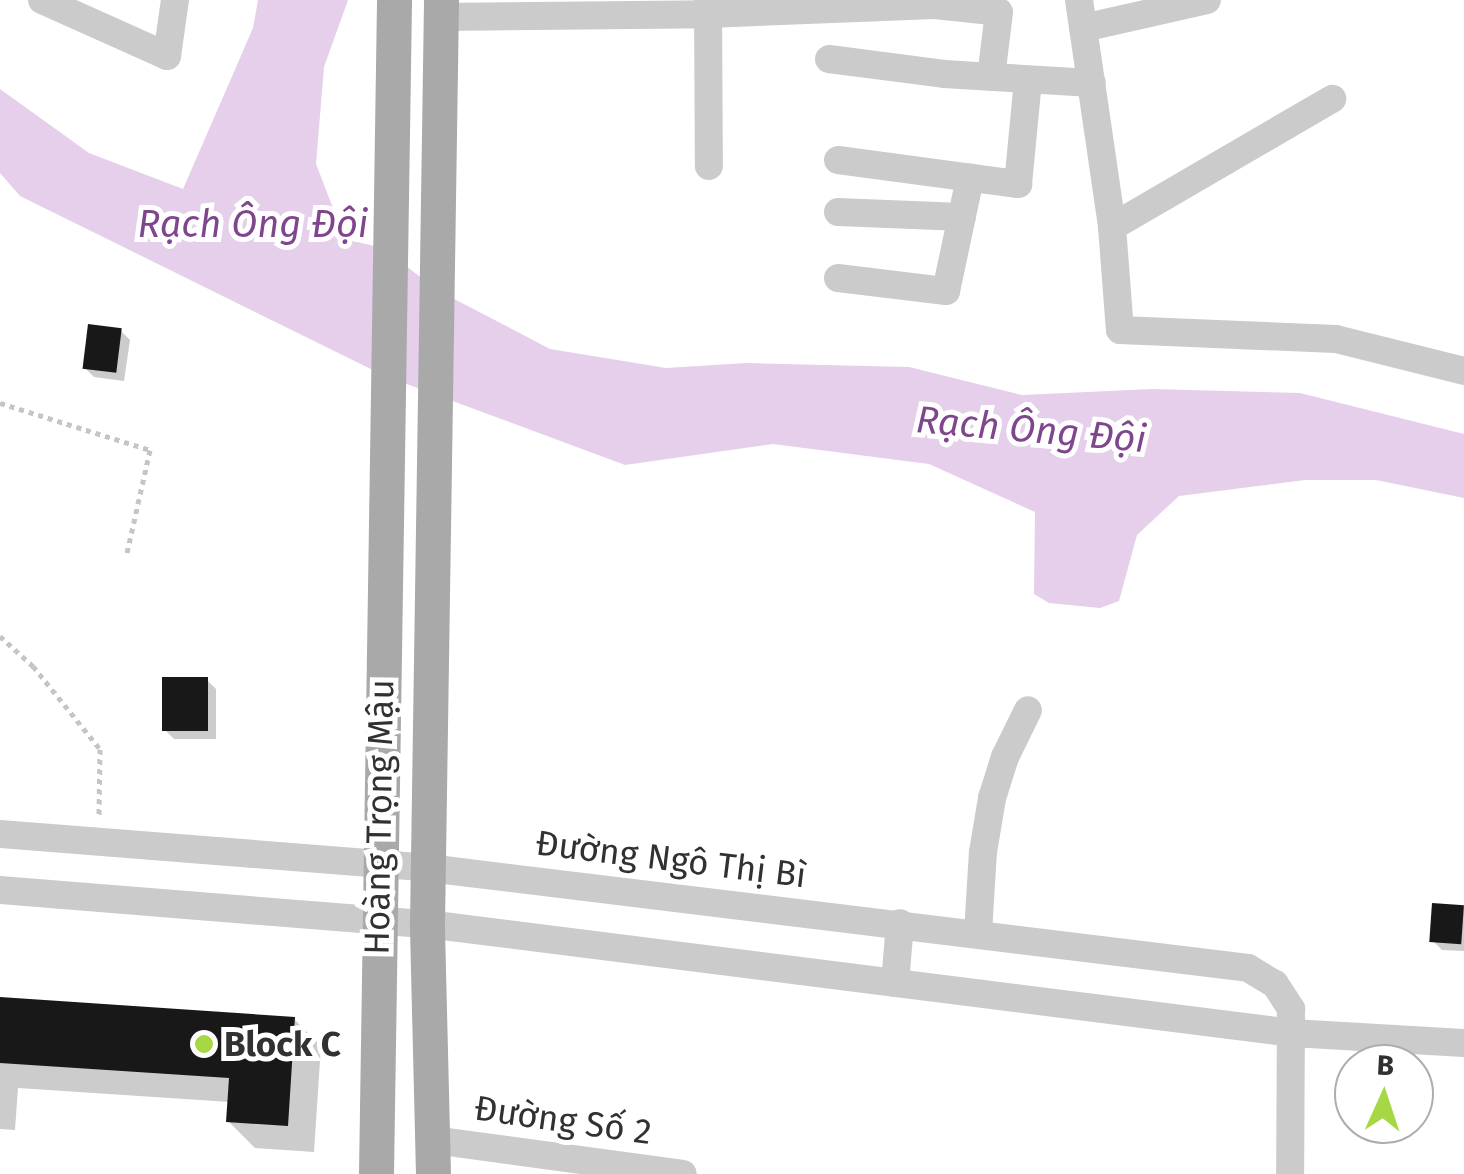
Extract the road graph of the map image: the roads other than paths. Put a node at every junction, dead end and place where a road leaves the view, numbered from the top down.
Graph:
1 (42, 0) edge
2 (175, 0) edge
3 (1207, 0) edge
4 (708, 7) edge
5 (394, 8) edge
6 (440, 8) edge
7 (635, 8) edge
8 (79, 9) edge
9 (1081, 14) edge
10 (829, 59) dead end
11 (991, 77) junction
12 (1028, 80) junction
13 (1092, 84) junction
14 (1332, 99) dead end
15 (838, 160) dead end
16 (709, 166) dead end
17 (970, 178) junction
18 (838, 212) dead end
19 (962, 216) junction
20 (1112, 226) junction
21 (838, 278) dead end
22 (1464, 372) edge
23 (1028, 710) dead end
24 (0, 834) edge
25 (378, 863) junction
26 (428, 868) junction
27 (0, 890) edge
28 (377, 921) junction
29 (900, 922) junction
30 (427, 924) junction
31 (978, 933) junction
32 (895, 982) junction
33 (1292, 1033) junction
34 (1464, 1043) edge
35 (433, 1157) edge
36 (376, 1174) edge
37 (683, 1174) edge
38 (1290, 1174) edge

1 - 8 street
2 - 8 street
3 - 9 street
4 - 7 street
4 - 11 street
4 - 16 street
5 - 6 main road
5 - 25 main road, Hoàng Trọng Mậu
6 - 7 street
6 - 26 main road, Hoàng Trọng Mậu
9 - 13 street
10 - 11 street
11 - 12 street
12 - 13 street
12 - 17 street
13 - 20 street
14 - 20 street
15 - 17 street
17 - 19 street
18 - 19 street
19 - 21 street
20 - 22 street
23 - 31 street
24 - 25 street, Đường Ngô Thị Bì
25 - 26 street, Đường Ngô Thị Bì
25 - 28 main road, Hoàng Trọng Mậu
26 - 29 street, Đường Ngô Thị Bì
26 - 30 main road, Hoàng Trọng Mậu
27 - 28 street
28 - 30 street
28 - 36 main road, Hoàng Trọng Mậu
29 - 31 street, Đường Ngô Thị Bì
29 - 32 street
30 - 32 street
30 - 35 main road, Hoàng Trọng Mậu
31 - 33 street, Đường Ngô Thị Bì
32 - 33 street
33 - 34 street
33 - 38 street, Đường Ngô Thị Bì
35 - 37 street, Đường Số 2

